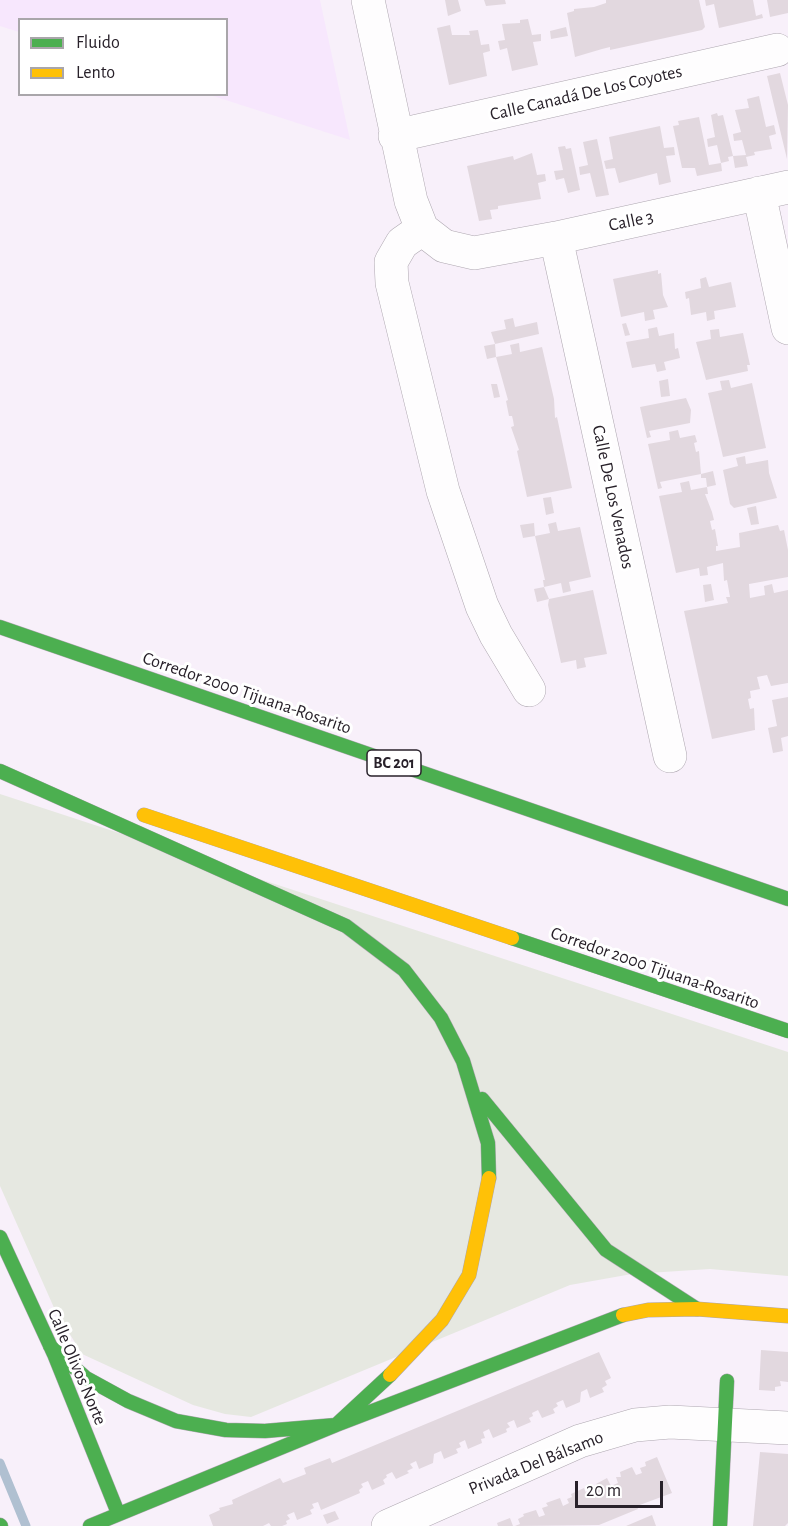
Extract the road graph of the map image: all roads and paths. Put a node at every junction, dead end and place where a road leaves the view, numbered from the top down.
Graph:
1 (368, 0) edge
2 (777, 50) dead end
3 (395, 136) junction
4 (773, 190) edge
5 (422, 229) junction
6 (556, 238) junction
7 (788, 328) edge
8 (0, 627) edge
9 (529, 690) dead end
10 (670, 756) dead end
11 (0, 766) edge
12 (0, 771) edge
13 (102, 801) dead end
14 (136, 812) dead end
15 (786, 898) edge
16 (788, 1031) edge
17 (471, 1086) junction
18 (0, 1237) edge
19 (697, 1309) junction
20 (788, 1316) edge
21 (50, 1346) junction
22 (727, 1381) dead end
23 (725, 1423) junction
24 (336, 1425) junction
25 (788, 1428) edge
26 (111, 1522) edge
27 (388, 1526) edge
28 (720, 1526) edge

1 - 3 street
2 - 3 street, Calle Canadá De Los Coyotes
3 - 5 street
4 - 6 street, Calle 3
4 - 7 street
5 - 6 street, Calle 3
5 - 9 street
6 - 10 street, Calle De Los Venados
8 - 15 main road, Corredor 2000 Tijuana-Rosarito / BC 201
11 - 13 main road
12 - 17 main road
14 - 16 main road, Corredor 2000 Tijuana-Rosarito
17 - 19 main road
17 - 24 main road
18 - 21 main road, Calle Olivos Norte
19 - 20 main road
19 - 24 main road
21 - 24 main road
21 - 26 main road, Calle Olivos Norte
22 - 23 main road
23 - 25 street, Privada Del Bálsamo
23 - 27 street, Privada Del Bálsamo
23 - 28 main road
24 - 26 main road

